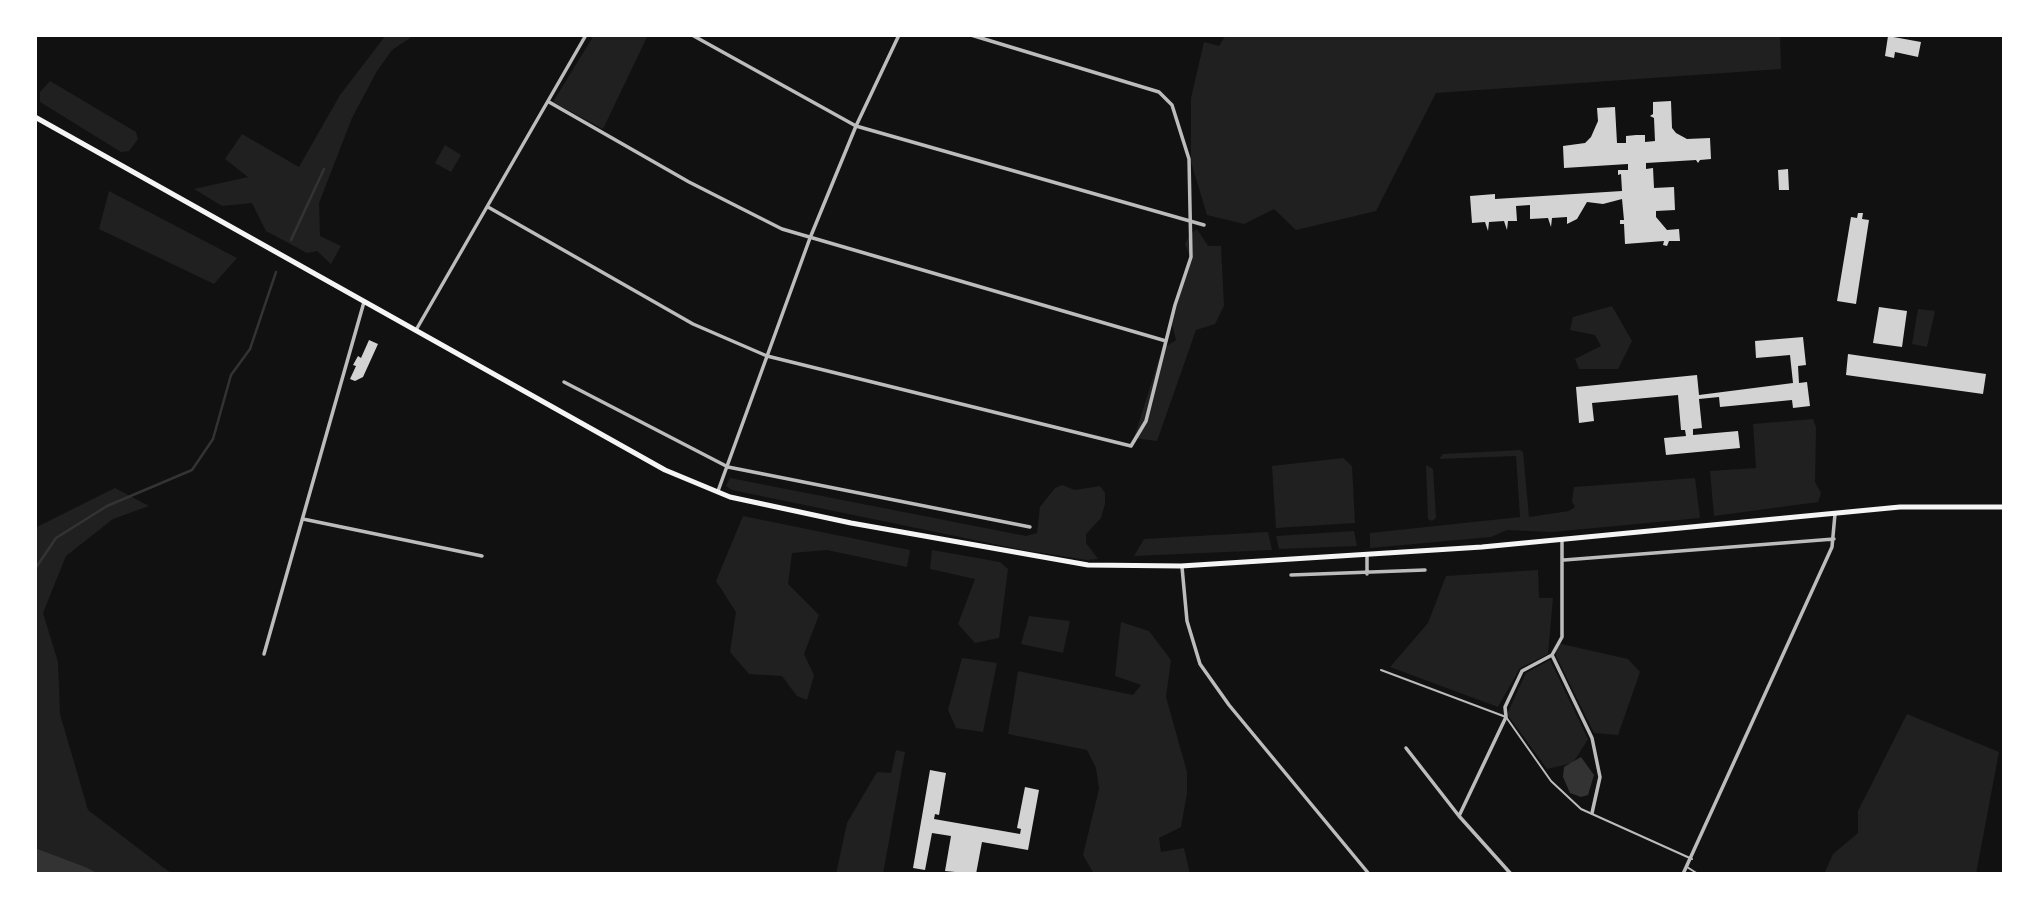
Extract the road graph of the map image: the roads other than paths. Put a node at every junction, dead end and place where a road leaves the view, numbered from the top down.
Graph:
1 (586, 35) edge
2 (692, 35) edge
3 (899, 35) edge
4 (971, 35) edge
5 (549, 102) junction
6 (35, 117) edge
7 (856, 126) junction
8 (488, 207) junction
9 (1192, 222) junction
10 (1204, 225) dead end
11 (810, 238) junction
12 (364, 302) junction
13 (415, 331) junction
14 (1166, 341) junction
15 (767, 356) junction
16 (564, 382) dead end
17 (728, 467) junction
18 (718, 493) junction
19 (2004, 507) edge
20 (1835, 513) junction
21 (303, 519) junction
22 (1030, 527) dead end
23 (1835, 539) junction
24 (1562, 540) junction
25 (1367, 555) junction
26 (482, 556) dead end
27 (1564, 560) junction
28 (1181, 566) junction
29 (1425, 570) dead end
30 (1367, 574) junction
31 (1291, 575) dead end
32 (264, 654) dead end
33 (1552, 655) junction
34 (1381, 670) dead end
35 (1506, 717) junction
36 (1406, 748) dead end
37 (1592, 813) junction
38 (1459, 816) junction
39 (1692, 859) junction
40 (1686, 866) junction
41 (1369, 874) edge
42 (1511, 874) edge
43 (1683, 874) edge
44 (1698, 874) edge

1 - 5 street
2 - 7 street
3 - 7 street
4 - 9 street
5 - 8 street
5 - 11 street
6 - 12 main road
7 - 9 street
7 - 11 street
8 - 13 street
8 - 15 street
9 - 10 street
9 - 14 street
11 - 14 street
11 - 15 street
12 - 13 main road
12 - 21 street
13 - 18 main road
14 - 15 street
15 - 17 street
16 - 17 street
17 - 18 street
17 - 22 street
18 - 28 main road
19 - 20 main road
20 - 23 street
20 - 24 main road
21 - 26 street
21 - 32 street
23 - 27 street
23 - 39 street
24 - 25 main road
24 - 27 street
25 - 28 main road
25 - 30 street
27 - 33 street
28 - 41 street
29 - 30 street
30 - 31 street
33 - 35 street
33 - 37 street
34 - 35 lane
35 - 37 lane
35 - 38 street
36 - 38 street
37 - 39 lane
38 - 42 street
39 - 40 street
40 - 43 street
40 - 44 lane

